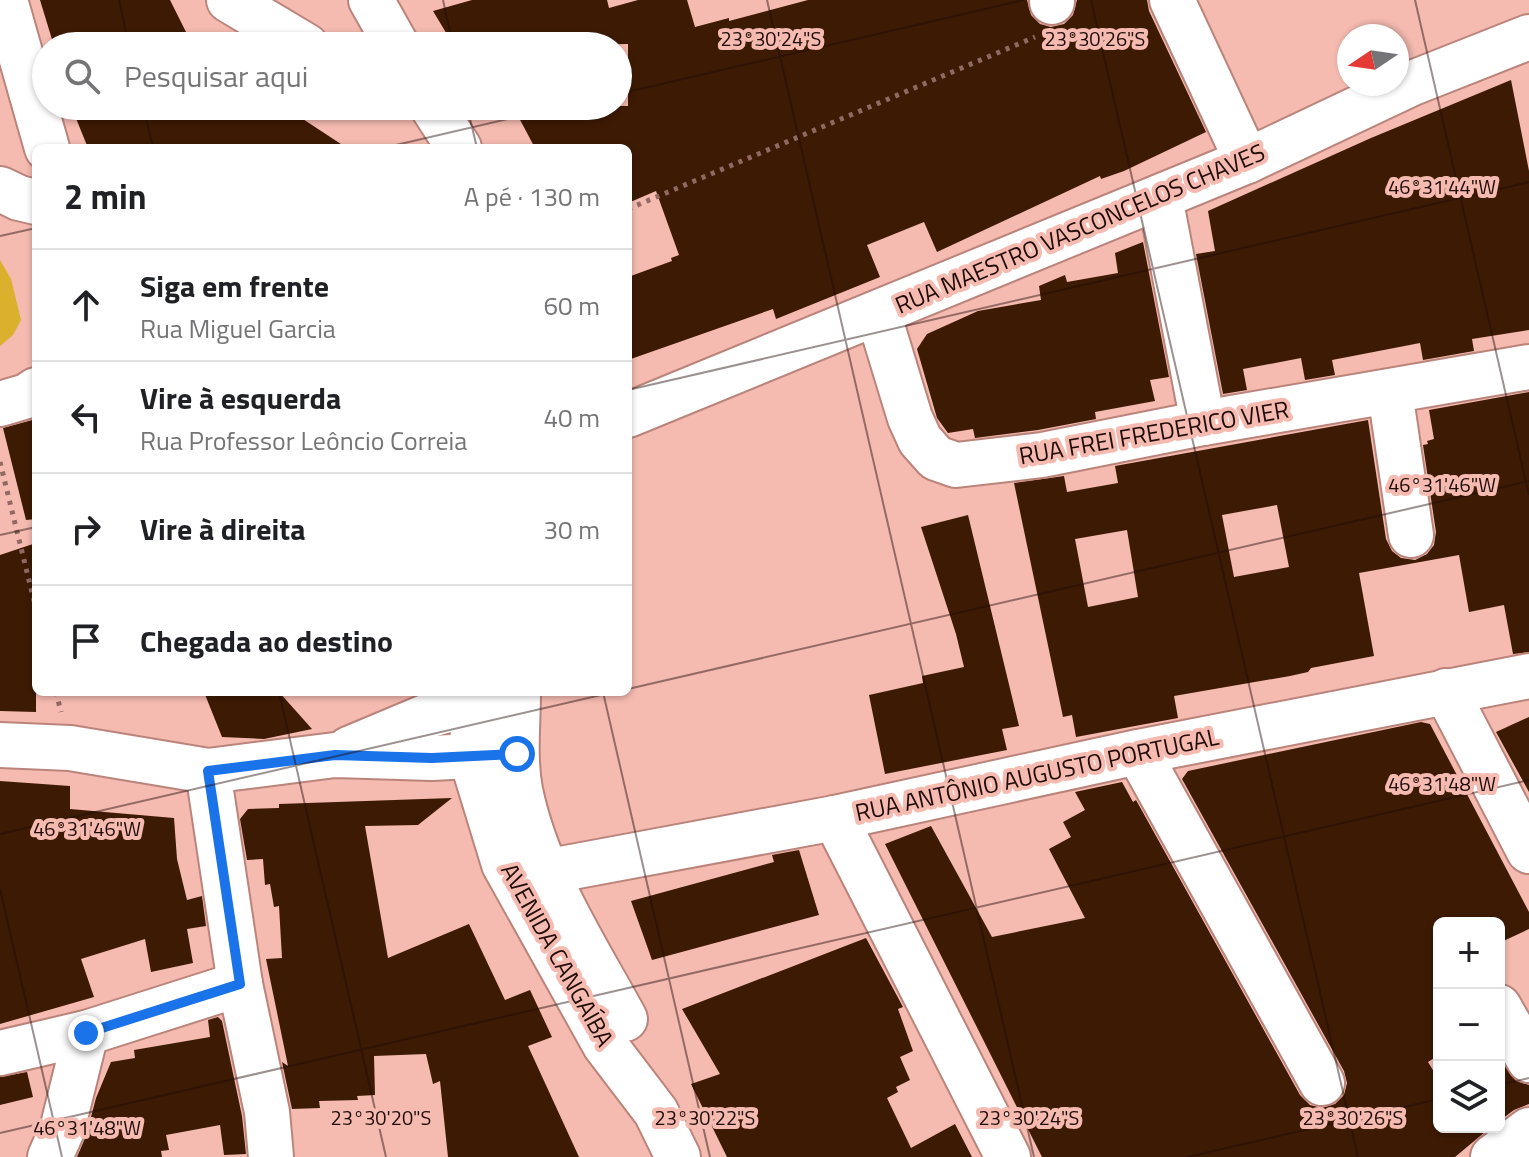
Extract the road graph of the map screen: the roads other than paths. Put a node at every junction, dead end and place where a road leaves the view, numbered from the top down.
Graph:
1 (5, 0) edge
2 (229, 0) edge
3 (371, 0) edge
4 (1172, 0) edge
5 (283, 32) edge
6 (389, 32) edge
7 (1529, 37) edge
8 (32, 95) edge
9 (39, 120) edge
10 (440, 120) edge
11 (46, 144) edge
12 (456, 144) edge
13 (0, 160) edge
14 (1247, 161) junction
15 (32, 164) edge
16 (0, 189) edge
17 (1160, 197) junction
18 (32, 201) edge
19 (878, 313) junction
20 (1529, 367) edge
21 (1390, 392) junction
22 (32, 393) edge
23 (0, 404) edge
24 (632, 413) edge
25 (1203, 423) junction
26 (1411, 535) dead end
27 (1529, 676) edge
28 (1446, 691) junction
29 (475, 697) edge
30 (518, 697) edge
31 (0, 745) edge
32 (1138, 752) junction
33 (517, 754) junction
34 (335, 755) junction
35 (471, 756) junction
36 (208, 771) junction
37 (835, 818) junction
38 (1529, 851) edge
39 (545, 872) junction
40 (240, 984) junction
41 (1505, 1018) edge
42 (86, 1033) junction
43 (0, 1053) edge
44 (1529, 1060) edge
45 (1322, 1083) dead end
46 (1529, 1130) edge
47 (666, 1144) edge
48 (50, 1157) edge
49 (271, 1157) edge
50 (1008, 1157) edge
51 (1493, 1157) edge

1 - 8 street
2 - 5 street
3 - 6 street
4 - 14 street
7 - 14 street, RUA MAESTRO VASCONCELOS CHAVES
9 - 11 street
10 - 12 street
13 - 15 street
14 - 17 street, RUA MAESTRO VASCONCELOS CHAVES
16 - 18 street
17 - 19 street, RUA MAESTRO VASCONCELOS CHAVES
17 - 25 street
19 - 24 street, RUA MAESTRO VASCONCELOS CHAVES
19 - 25 street, RUA FREI FREDERICO VIER
20 - 21 street, RUA FREI FREDERICO VIER
21 - 25 street, RUA FREI FREDERICO VIER
21 - 26 street
22 - 23 street
27 - 28 street, RUA ANTÔNIO AUGUSTO PORTUGAL
28 - 32 street, RUA ANTÔNIO AUGUSTO PORTUGAL
28 - 38 street
29 - 30 street
29 - 34 street
29 - 35 street, AVENIDA CANGAÍBA
30 - 33 street, AVENIDA CANGAÍBA
31 - 36 street
32 - 37 street, RUA ANTÔNIO AUGUSTO PORTUGAL
32 - 45 street
33 - 35 street
33 - 39 street, AVENIDA CANGAÍBA
34 - 35 street
34 - 36 street
35 - 47 street, AVENIDA CANGAÍBA
36 - 40 street
37 - 39 street, RUA ANTÔNIO AUGUSTO PORTUGAL
37 - 50 street
39 - 47 street, AVENIDA CANGAÍBA
40 - 42 street
40 - 49 street
41 - 44 street
42 - 43 street
42 - 48 street
46 - 51 street

